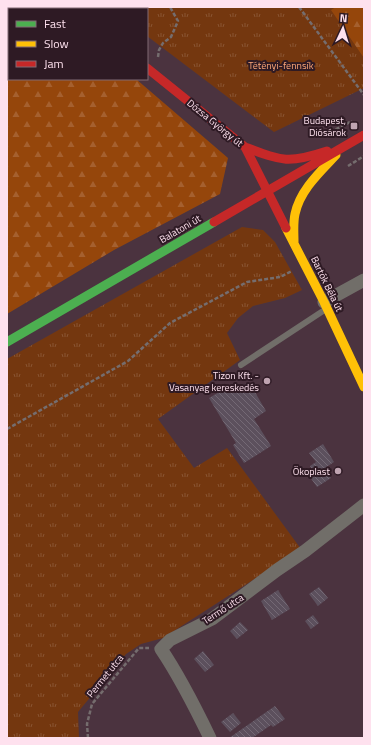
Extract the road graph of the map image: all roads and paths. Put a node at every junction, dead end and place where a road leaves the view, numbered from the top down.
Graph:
1 (170, 7) edge
2 (299, 7) edge
3 (158, 58) dead end
4 (148, 69) edge
5 (364, 95) edge
6 (364, 135) edge
7 (345, 145) junction
8 (245, 147) junction
9 (267, 191) junction
10 (294, 242) junction
11 (305, 265) junction
12 (364, 280) edge
13 (325, 305) junction
14 (7, 342) edge
15 (241, 365) dead end
16 (364, 387) edge
17 (7, 429) edge
18 (364, 505) edge
19 (161, 649) junction
20 (88, 738) edge
21 (210, 738) edge

1 - 3 path
2 - 5 path
4 - 8 street, Dózsa György út
6 - 7 street, Balatoni út
7 - 8 street
7 - 9 street, Balatoni út
7 - 10 street
8 - 9 street, Dózsa György út
9 - 10 street, Bartók Béla út
9 - 14 street, Balatoni út
10 - 11 street, Bartók Béla út
11 - 13 street, Bartók Béla út
11 - 17 path
12 - 13 street
13 - 15 lane
13 - 16 street, Bartók Béla út
18 - 19 street, Termő utca
19 - 20 path, Permet utca
19 - 21 street

